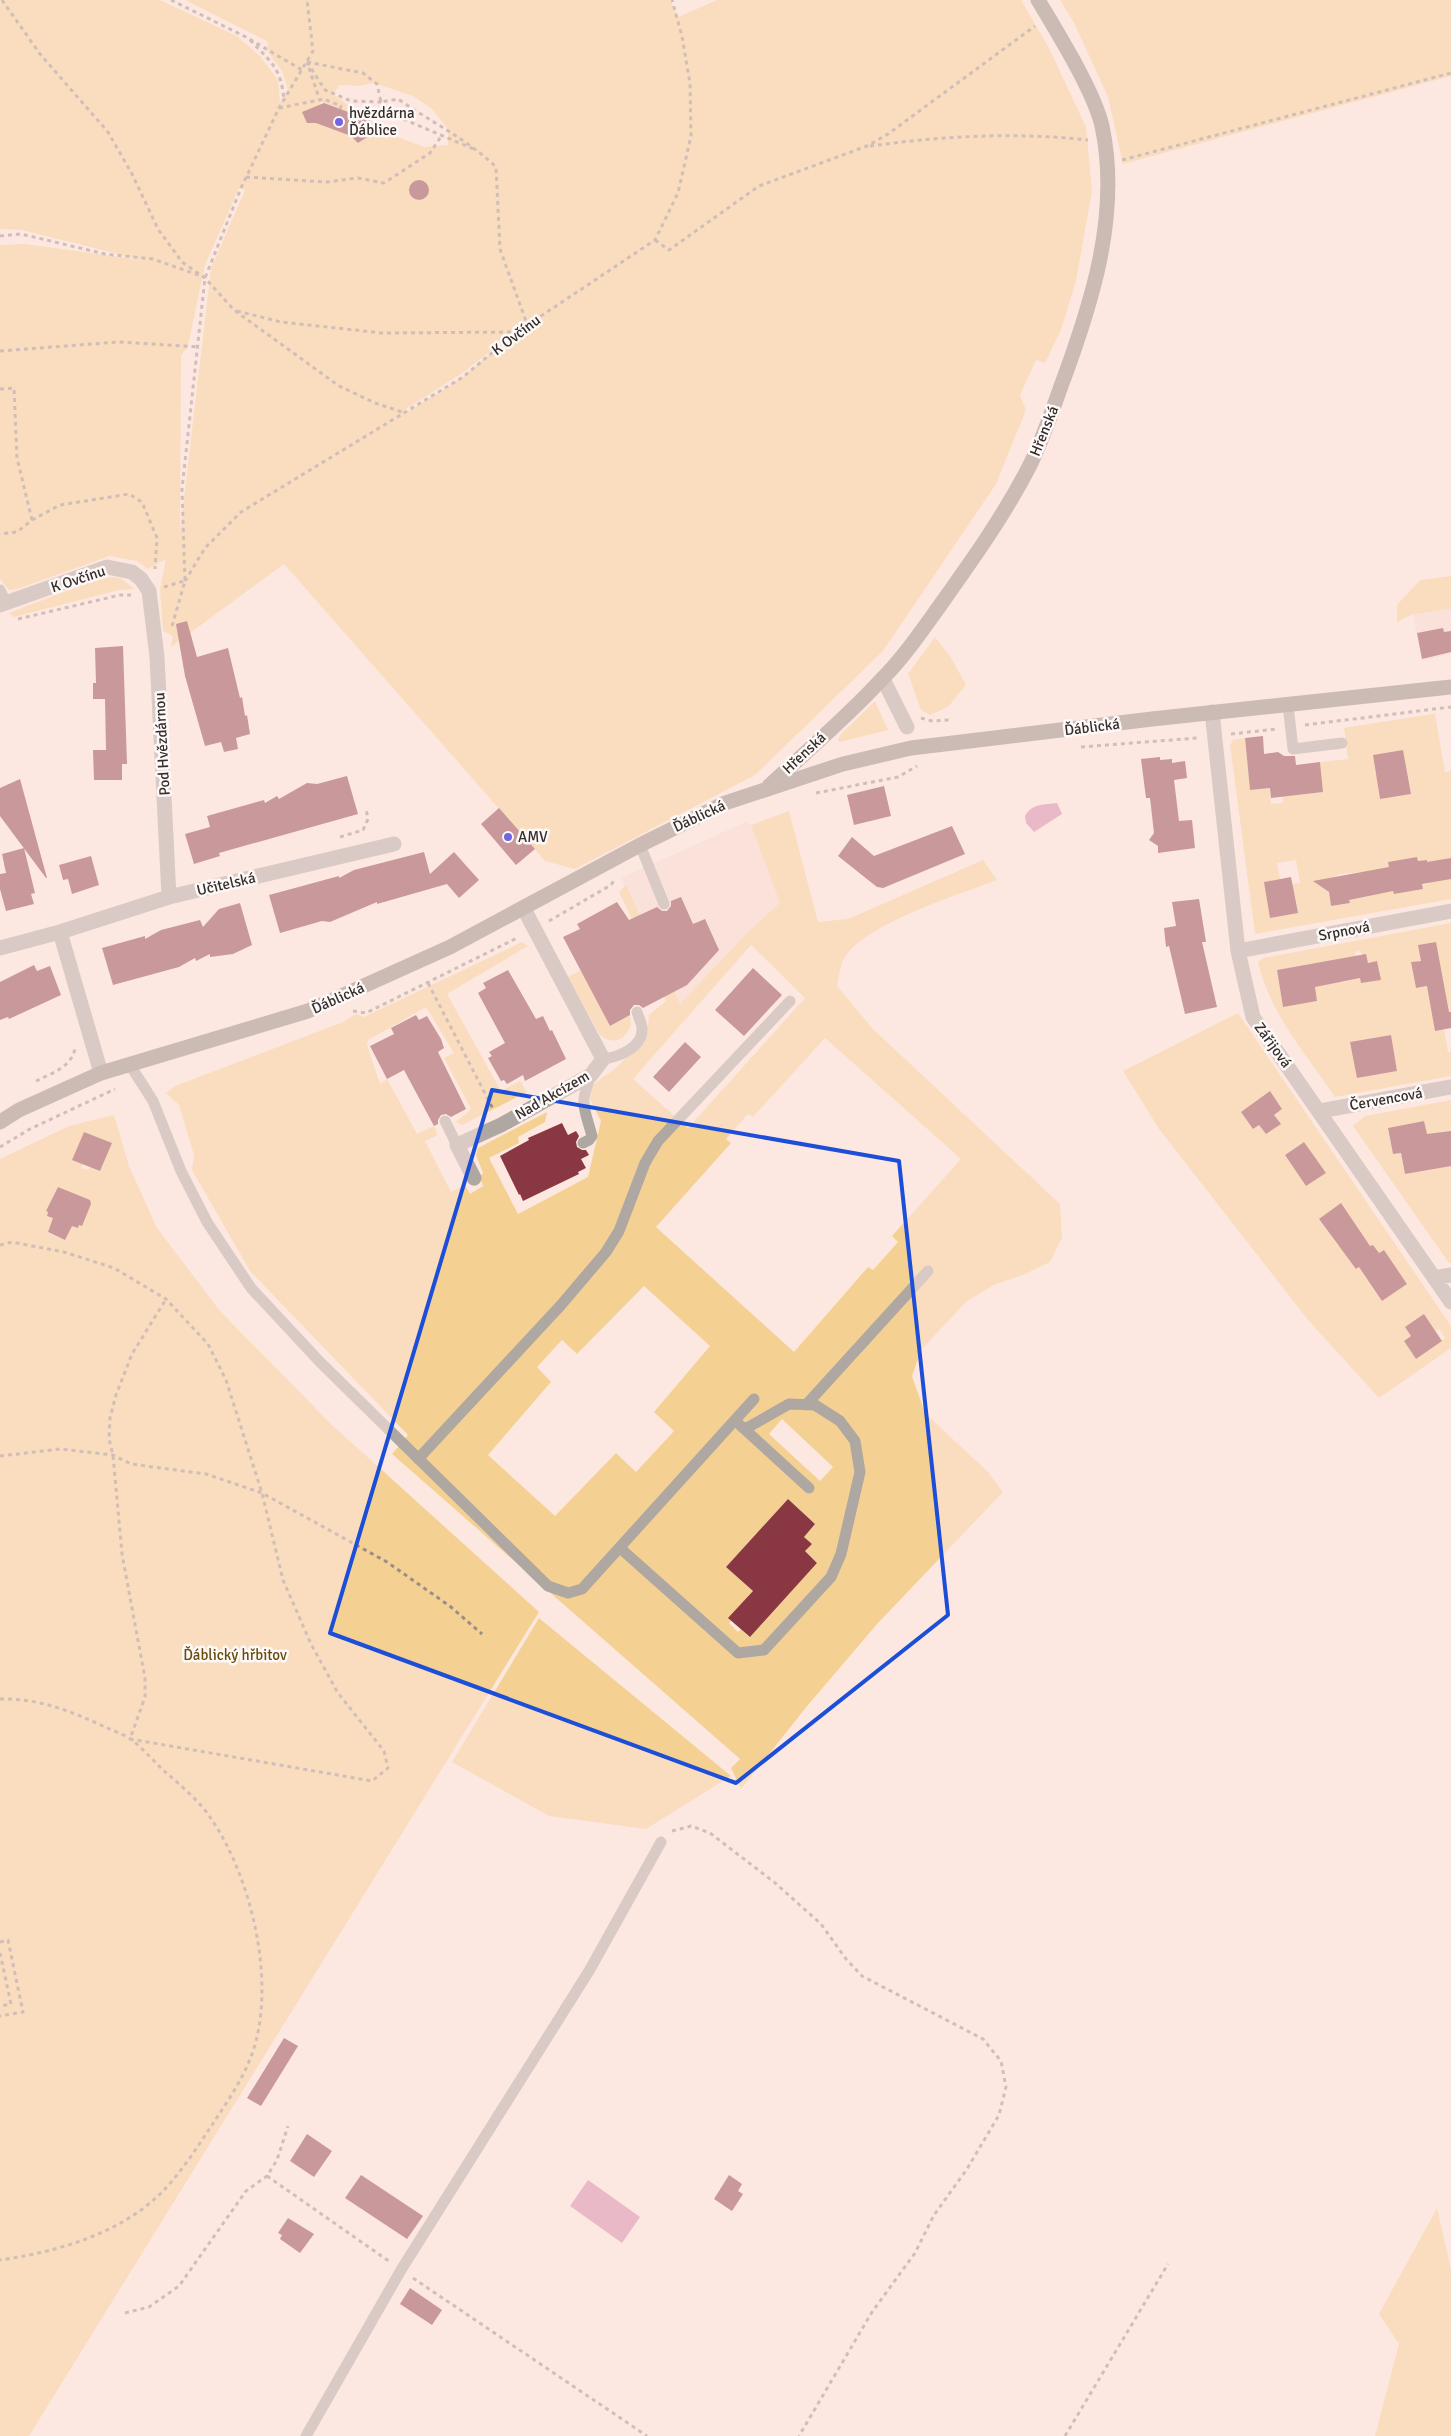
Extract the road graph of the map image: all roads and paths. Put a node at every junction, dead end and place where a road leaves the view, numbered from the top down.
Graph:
1 (2, 0) edge
2 (170, 0) edge
3 (307, 0) edge
4 (672, 0) edge
5 (1038, 0) edge
6 (1048, 16) junction
7 (246, 36) junction
8 (307, 62) junction
9 (302, 70) junction
10 (1451, 73) edge
11 (320, 100) junction
12 (284, 101) junction
13 (381, 102) junction
14 (279, 108) junction
15 (340, 109) dead end
16 (442, 134) junction
17 (1104, 142) junction
18 (867, 146) junction
19 (482, 153) junction
20 (1118, 153) dead end
21 (246, 177) junction
22 (0, 236) edge
23 (655, 240) junction
24 (205, 278) junction
25 (234, 310) junction
26 (528, 324) junction
27 (517, 332) junction
28 (199, 347) junction
29 (0, 350) edge
30 (0, 389) edge
31 (406, 414) junction
32 (32, 520) junction
33 (0, 534) edge
34 (149, 591) junction
35 (2, 600) edge
36 (9, 621) dead end
37 (883, 679) junction
38 (1451, 688) edge
39 (1288, 705) junction
40 (1451, 707) edge
41 (1212, 712) junction
42 (919, 717) dead end
43 (950, 720) dead end
44 (906, 727) dead end
45 (1291, 727) junction
46 (1214, 736) junction
47 (1342, 743) dead end
48 (1075, 748) dead end
49 (922, 762) dead end
50 (766, 788) junction
51 (808, 793) dead end
52 (366, 809) dead end
53 (334, 839) dead end
54 (394, 844) dead end
55 (640, 845) junction
56 (619, 873) dead end
57 (169, 897) junction
58 (664, 904) dead end
59 (524, 909) junction
60 (1451, 911) edge
61 (535, 929) junction
62 (60, 932) junction
63 (0, 948) edge
64 (1238, 951) junction
65 (428, 983) junction
66 (790, 1001) dead end
67 (351, 1011) dead end
68 (636, 1012) dead end
69 (76, 1042) dead end
70 (603, 1059) junction
71 (130, 1064) junction
72 (101, 1073) junction
73 (592, 1075) junction
74 (140, 1080) junction
75 (28, 1085) dead end
76 (1451, 1087) edge
77 (1320, 1111) junction
78 (445, 1121) dead end
79 (0, 1122) edge
80 (501, 1125) junction
81 (583, 1143) dead end
82 (457, 1146) junction
83 (0, 1147) edge
84 (474, 1178) dead end
85 (0, 1245) edge
86 (928, 1271) dead end
87 (1451, 1275) edge
88 (1434, 1278) junction
89 (166, 1299) junction
90 (1451, 1302) edge
91 (754, 1398) dead end
92 (806, 1405) junction
93 (735, 1420) junction
94 (745, 1430) junction
95 (113, 1455) junction
96 (0, 1456) edge
97 (418, 1459) junction
98 (809, 1488) dead end
99 (262, 1493) junction
100 (620, 1548) junction
101 (482, 1634) dead end
102 (0, 1699) edge
103 (130, 1738) junction
104 (661, 1842) joint
105 (0, 1942) edge
106 (0, 1952) edge
107 (0, 2006) edge
108 (0, 2016) edge
109 (288, 2126) dead end
110 (268, 2176) junction
111 (0, 2260) edge
112 (1168, 2264) dead end
113 (401, 2270) junction
114 (125, 2313) dead end
115 (306, 2436) edge
116 (647, 2436) edge
117 (799, 2436) edge
118 (1065, 2436) edge

1 - 24 path
2 - 7 path
3 - 8 path
4 - 23 path
5 - 6 main road, Hřenská
6 - 17 main road, Hřenská
6 - 18 path
7 - 9 path
7 - 12 path
8 - 9 path
8 - 11 path
8 - 13 path
8 - 13 path
9 - 12 path
10 - 20 path
11 - 14 path
11 - 15 path
12 - 14 path
13 - 16 path
13 - 19 path
14 - 21 path
16 - 19 path
16 - 21 path
17 - 18 path
17 - 37 main road, Hřenská
18 - 23 path
19 - 26 path
21 - 24 path
22 - 24 path
23 - 26 path, K Ovčínu
24 - 25 path
24 - 28 path
25 - 27 path
25 - 31 path
26 - 27 path, K Ovčínu
27 - 31 path, K Ovčínu
28 - 29 path
28 - 31 path, K Ovčínu
30 - 32 path
32 - 33 path
32 - 34 path
34 - 35 street, K Ovčínu
34 - 36 path
34 - 57 street, Pod Hvězdárnou
37 - 44 street
37 - 50 main road, Hřenská
38 - 39 main road, Ďáblická
39 - 41 main road, Ďáblická
39 - 45 lane
40 - 45 path
41 - 46 street, Zářijová
41 - 50 main road, Ďáblická
42 - 43 path
45 - 46 path
45 - 47 lane
46 - 48 path
46 - 64 street, Zářijová
49 - 51 path
50 - 55 main road, Ďáblická
52 - 53 path
54 - 57 street, Učitelská
55 - 58 lane
55 - 59 main road, Ďáblická
56 - 61 path
57 - 62 street, Učitelská
59 - 61 street, Nad Akcízem
59 - 71 main road, Ďáblická
60 - 64 street, Srpnová
61 - 65 path
61 - 70 street, Nad Akcízem
62 - 63 street, Učitelská
62 - 72 street
64 - 77 street, Zářijová
65 - 67 path
65 - 80 path
66 - 97 lane
68 - 70 lane
69 - 75 path
70 - 73 street, Nad Akcízem
71 - 72 main road, Ďáblická
71 - 74 lane
72 - 79 main road, Ďáblická
73 - 80 street, Nad Akcízem
73 - 81 lane
74 - 83 path
74 - 97 lane
76 - 77 street, Červencová
77 - 88 street, Zářijová
78 - 82 lane
80 - 82 street, Nad Akcízem
82 - 84 street
85 - 89 path
86 - 92 lane
87 - 88 street
88 - 90 street, Zářijová
89 - 95 path
89 - 99 path
91 - 93 lane
92 - 94 lane
92 - 100 lane
93 - 94 lane
93 - 100 lane
94 - 98 lane
95 - 96 path
95 - 99 path
95 - 103 path
97 - 100 lane
99 - 101 path
99 - 103 path
102 - 103 path
103 - 111 path
104 - 113 lane
104 - 117 path
105 - 108 path
106 - 107 path
109 - 110 path
110 - 113 path
110 - 114 path
112 - 118 path
113 - 115 lane
113 - 116 path

